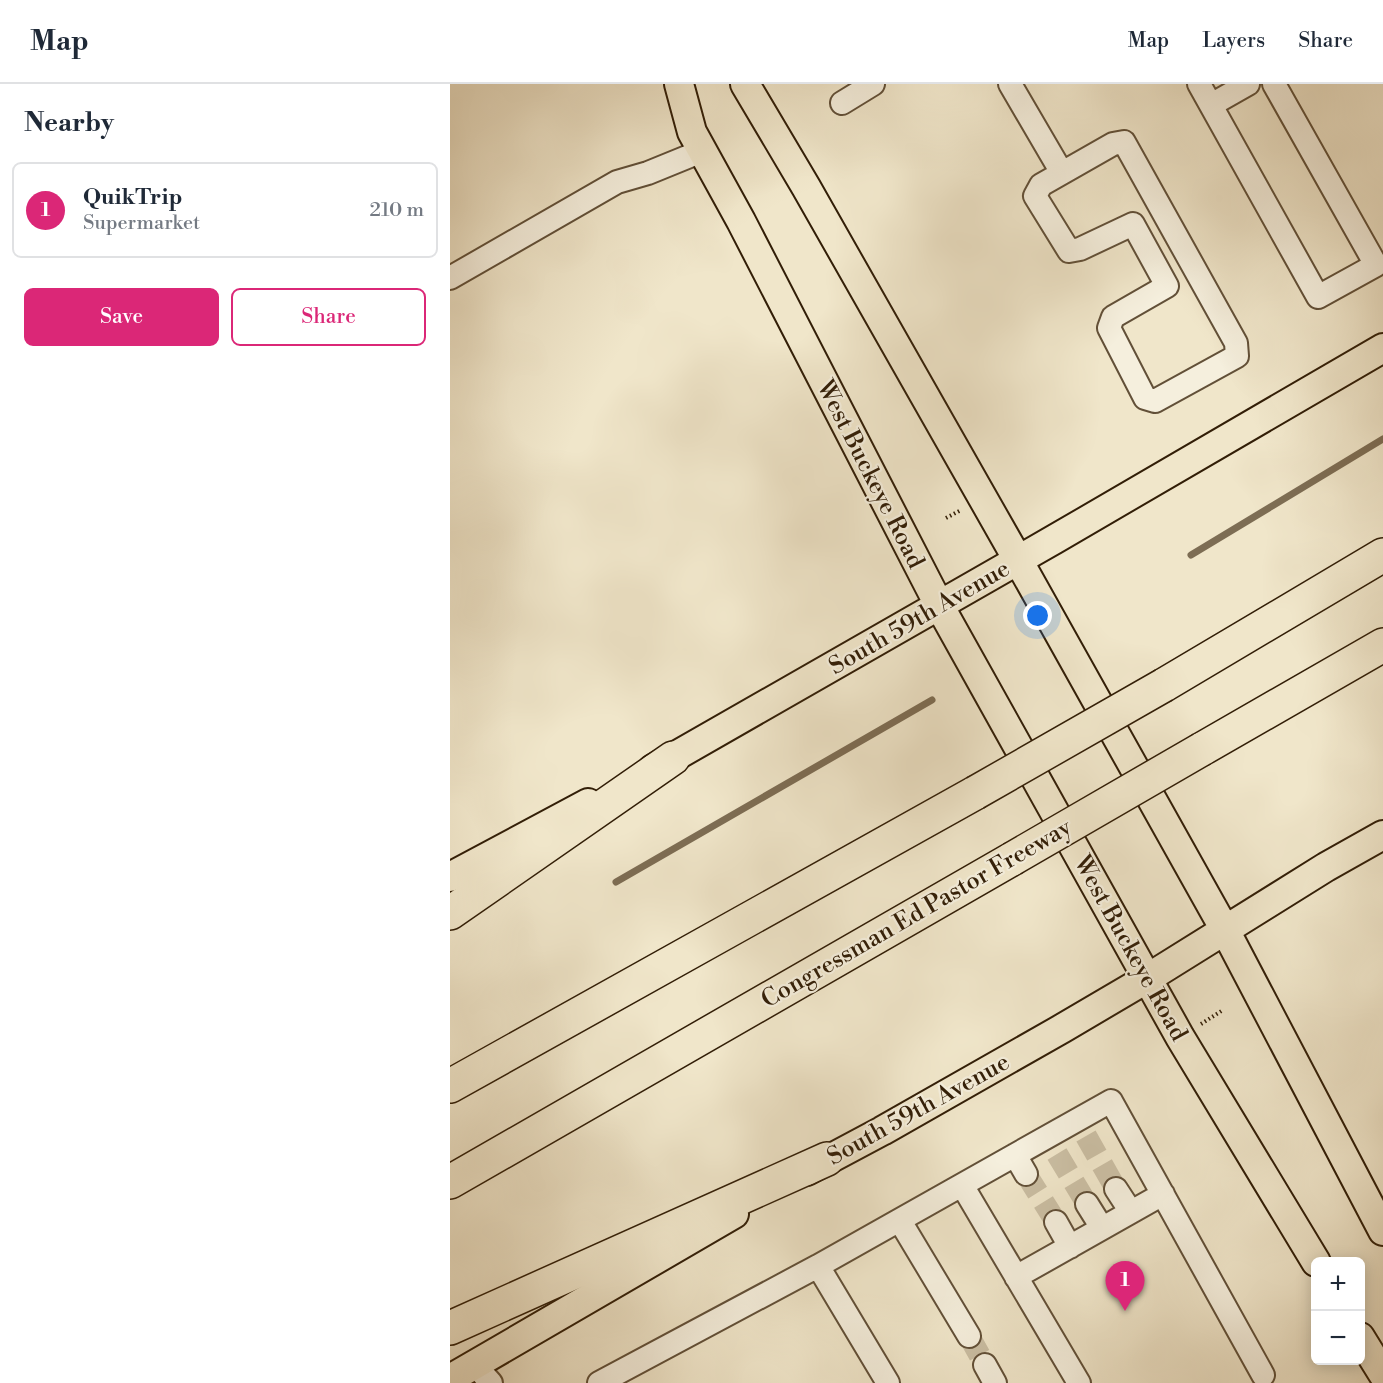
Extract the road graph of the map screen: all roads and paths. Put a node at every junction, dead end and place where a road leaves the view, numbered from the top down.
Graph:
1 (680, 84) edge
2 (745, 84) edge
3 (873, 84) edge
4 (1010, 84) edge
5 (1199, 84) edge
6 (1248, 84) edge
7 (1274, 84) edge
8 (842, 104) dead end
9 (1211, 105) junction
10 (702, 151) junction
11 (1062, 173) junction
12 (450, 278) edge
13 (1383, 348) edge
14 (969, 505) dead end
15 (946, 518) dead end
16 (1383, 555) edge
17 (1018, 560) junction
18 (939, 605) junction
19 (1383, 645) edge
20 (674, 758) junction
21 (1383, 835) edge
22 (450, 877) edge
23 (450, 913) edge
24 (1225, 930) junction
25 (1148, 978) junction
26 (1223, 1010) dead end
27 (1200, 1025) dead end
28 (450, 1086) edge
29 (826, 1159) junction
30 (450, 1182) edge
31 (962, 1185) junction
32 (1116, 1189) tunnel mouth
33 (1163, 1194) junction
34 (1087, 1204) tunnel mouth
35 (1131, 1212) junction
36 (900, 1221) junction
37 (1056, 1222) tunnel mouth
38 (1102, 1228) junction
39 (1383, 1231) edge
40 (1070, 1247) junction
41 (1313, 1257) edge
42 (818, 1266) junction
43 (1016, 1276) junction
44 (450, 1328) edge
45 (969, 1336) tunnel mouth
46 (1365, 1344) edge
47 (483, 1374) edge
48 (1383, 1374) edge
49 (450, 1379) edge
50 (1260, 1380) edge
51 (599, 1383) edge
52 (888, 1383) edge
53 (1079, 1383) edge

1 - 10 main road, West Buckeye Road
2 - 17 main road
3 - 8 lane
4 - 11 lane
5 - 9 lane
6 - 9 lane
7 - 9 lane
10 - 12 lane
10 - 18 main road, West Buckeye Road
11 - 11 lane
13 - 17 main road, South 59th Avenue
14 - 15 path
16 - 28 highway, bridge
17 - 18 main road, South 59th Avenue
17 - 24 main road
18 - 20 main road, South 59th Avenue
18 - 25 main road, West Buckeye Road
19 - 30 highway, Congressman Ed Pastor Freeway, bridge
20 - 22 main road, South 59th Avenue
20 - 23 highway
21 - 24 main road, South 59th Avenue
24 - 25 main road, South 59th Avenue
24 - 39 main road
25 - 29 main road, South 59th Avenue
25 - 41 main road, West Buckeye Road
26 - 27 path
29 - 44 highway
29 - 47 main road, South 59th Avenue
31 - 33 lane
31 - 36 lane
31 - 43 lane
32 - 35 lane
33 - 35 lane
33 - 50 lane
34 - 38 lane
35 - 38 lane
36 - 42 lane
36 - 45 lane
37 - 40 lane
38 - 40 lane
40 - 43 lane
42 - 51 lane
42 - 52 lane
43 - 53 lane
46 - 48 main road
47 - 49 main road, South 59th Avenue

